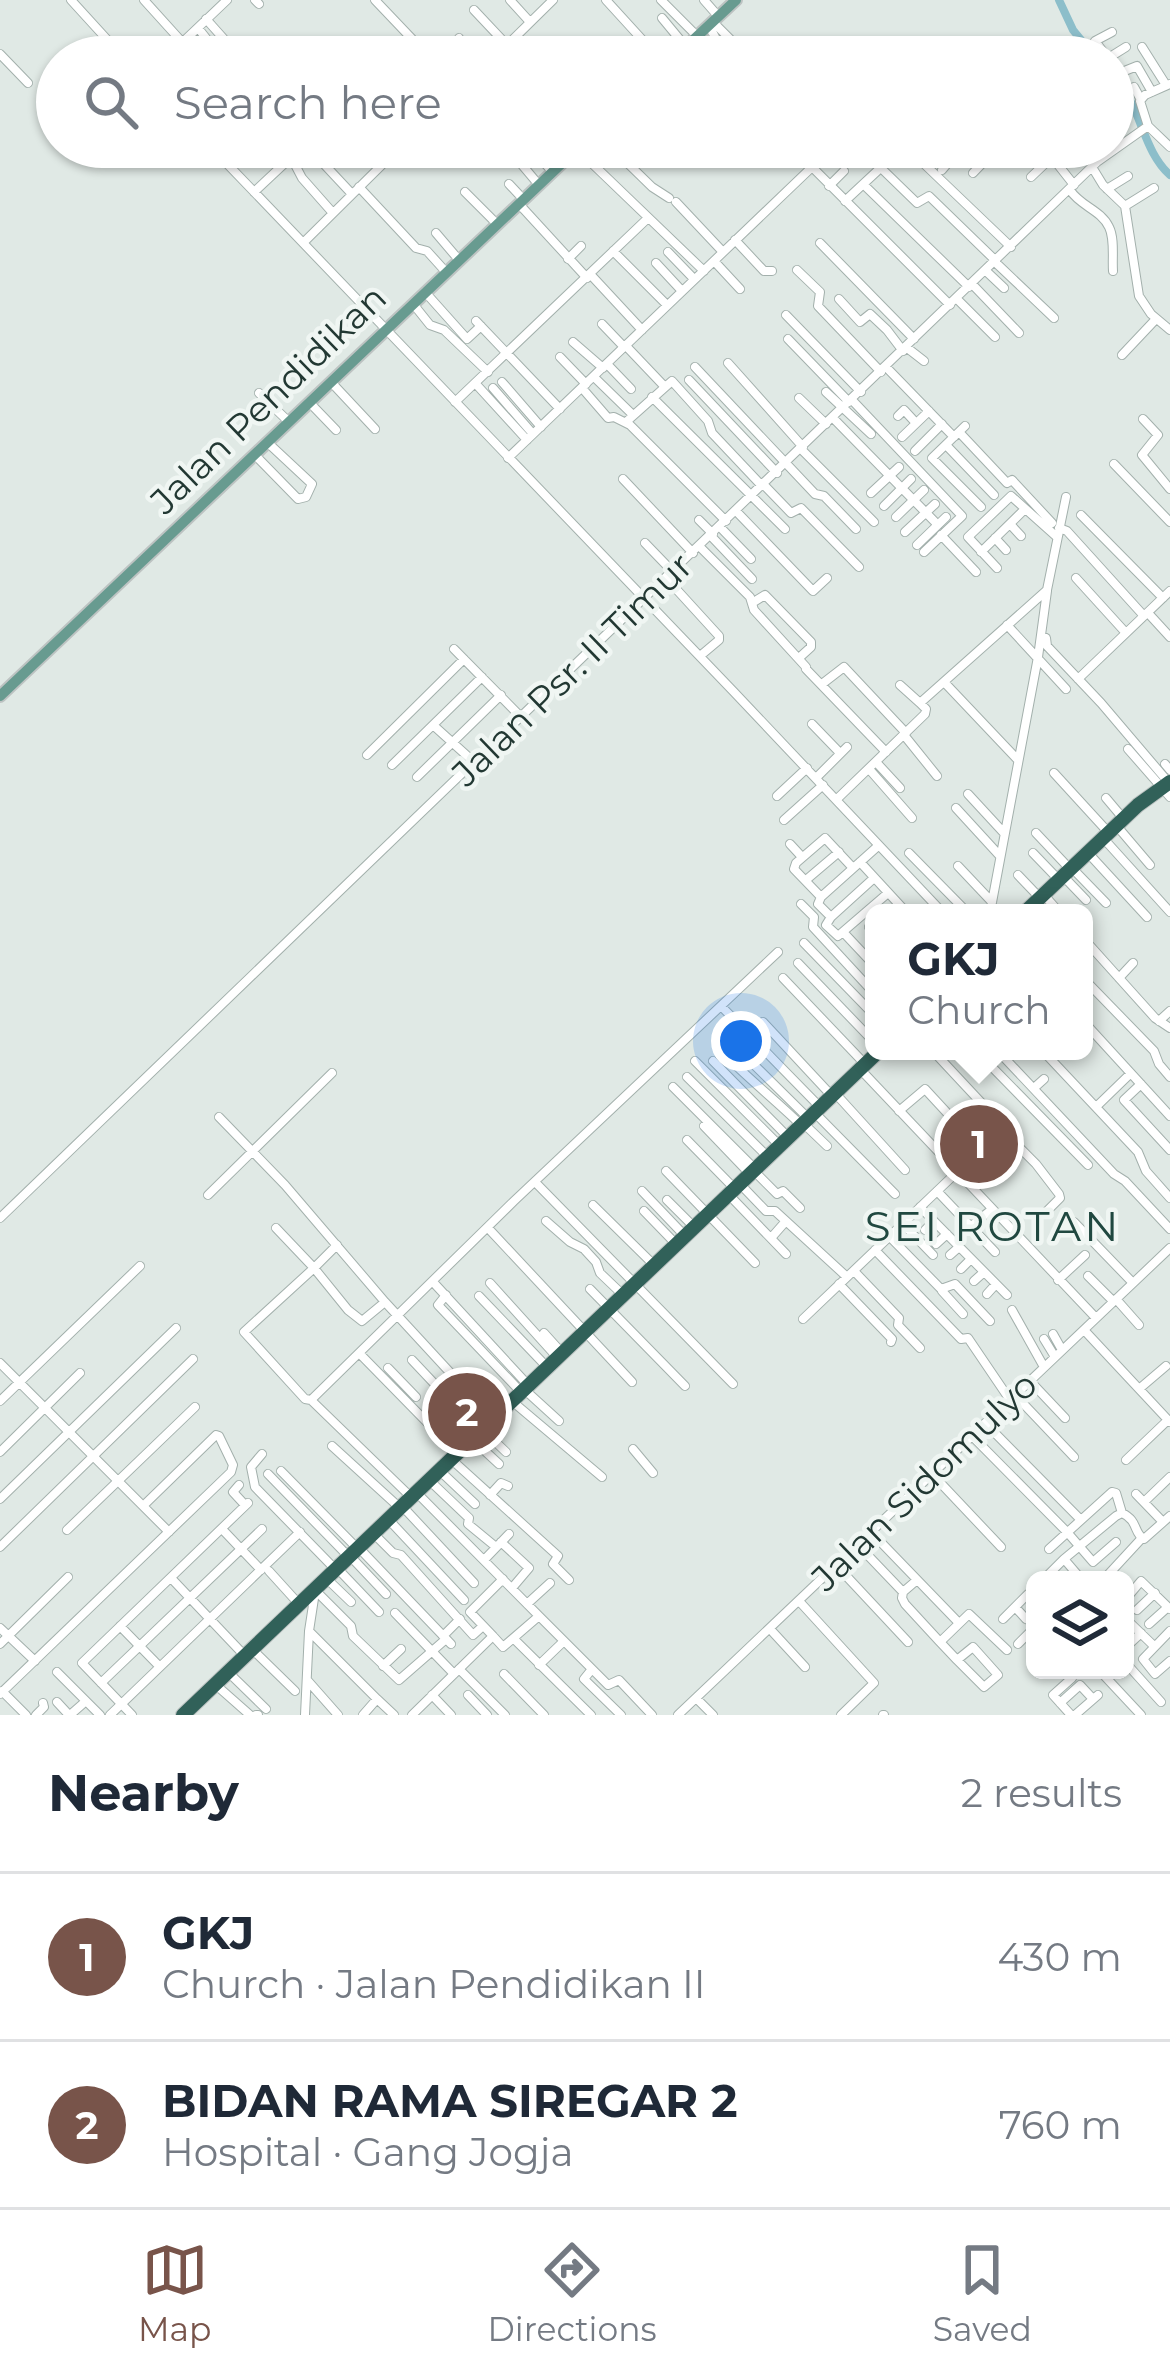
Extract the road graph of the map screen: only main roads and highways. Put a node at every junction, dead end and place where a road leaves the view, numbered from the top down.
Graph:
1 (736, 0) edge
2 (697, 36) edge
3 (557, 168) edge
4 (0, 696) edge
5 (1168, 788) edge
6 (1034, 904) edge
7 (870, 1060) edge
8 (182, 1715) edge

1 - 2 main road
3 - 4 main road, Jalan Pendidikan
5 - 6 highway
7 - 8 highway

